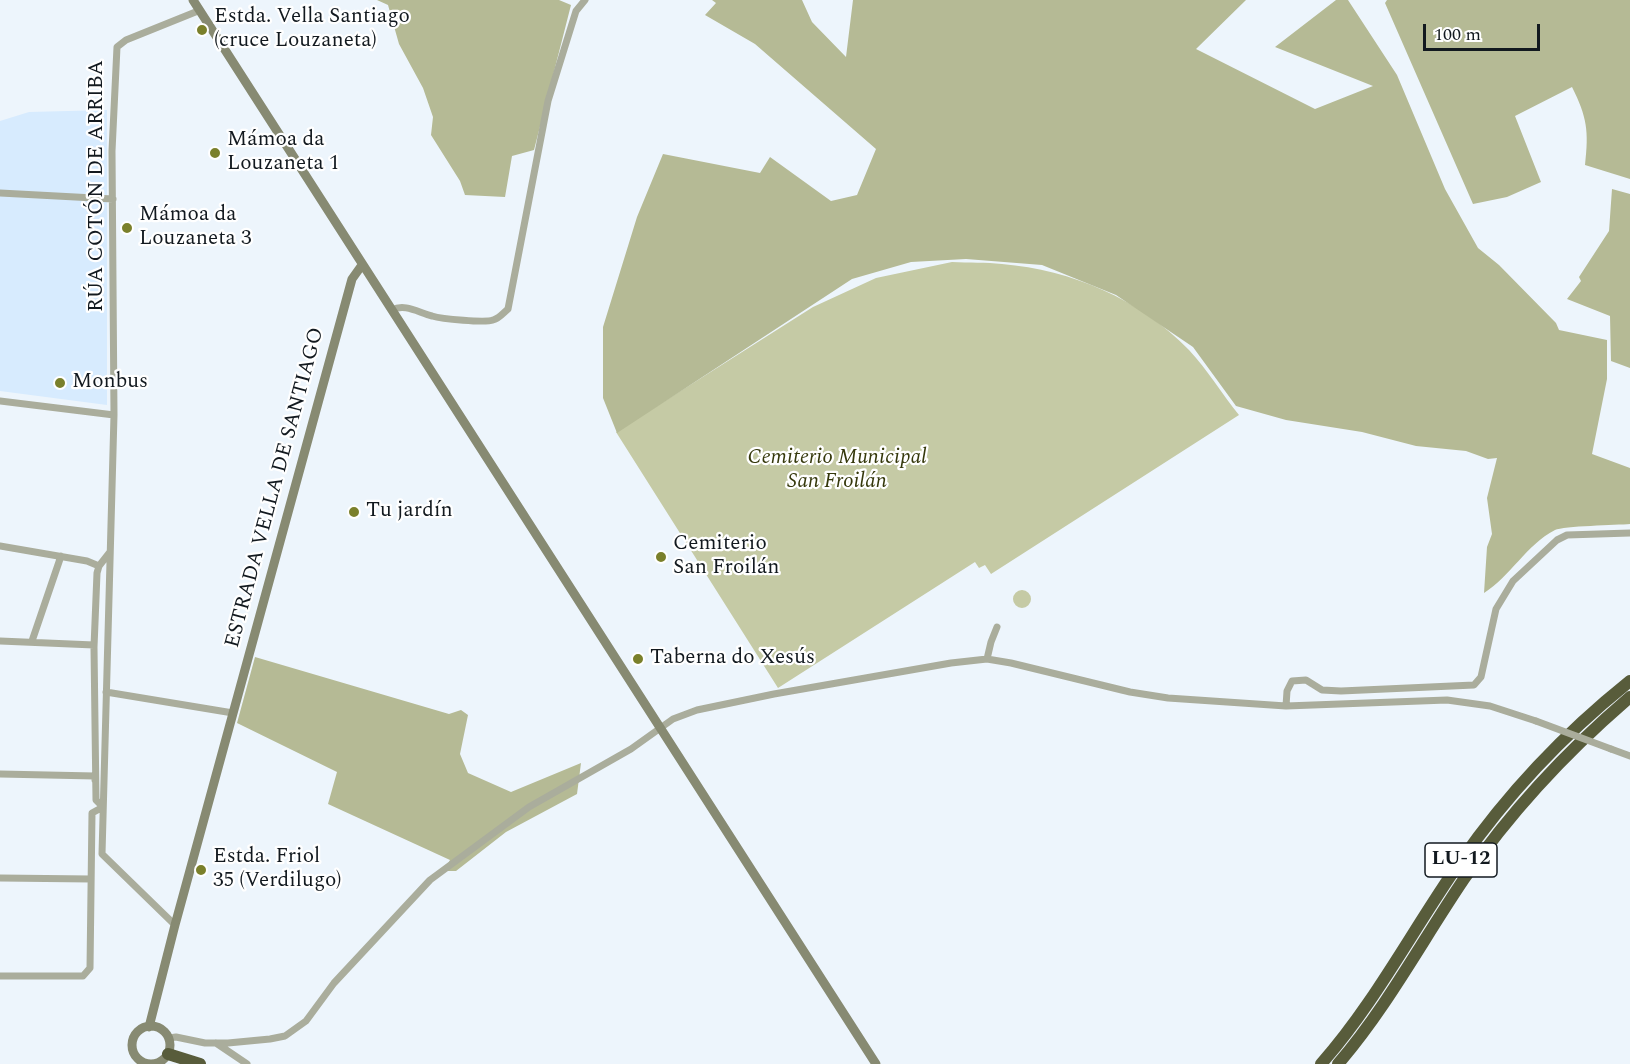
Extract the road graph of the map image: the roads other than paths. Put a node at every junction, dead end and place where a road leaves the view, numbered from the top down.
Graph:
1 (193, 0) edge
2 (585, 0) edge
3 (198, 11) junction
4 (0, 193) edge
5 (112, 199) junction
6 (362, 265) junction
7 (392, 310) junction
8 (0, 400) edge
9 (114, 415) junction
10 (1630, 533) edge
11 (0, 546) edge
12 (110, 552) junction
13 (61, 556) junction
14 (100, 567) junction
15 (110, 573) junction
16 (997, 627) dead end
17 (0, 641) edge
18 (32, 641) junction
19 (95, 645) junction
20 (108, 647) junction
21 (987, 659) junction
22 (1630, 681) edge
23 (106, 692) junction
24 (1630, 697) edge
25 (1286, 706) junction
26 (233, 713) junction
27 (662, 728) junction
28 (1630, 756) edge
29 (0, 774) edge
30 (95, 776) junction
31 (103, 807) junction
32 (92, 813) junction
33 (0, 878) edge
34 (91, 879) junction
35 (175, 925) junction
36 (0, 976) edge
37 (149, 1027) junction
38 (169, 1038) junction
39 (216, 1043) junction
40 (168, 1054) junction
41 (141, 1062) edge
42 (200, 1064) edge
43 (247, 1064) edge
44 (876, 1064) edge
45 (1321, 1064) edge
46 (1338, 1064) edge

1 - 3 main road
2 - 7 street
3 - 5 street, RÚA COTÓN DE ARRIBA
3 - 6 main road
4 - 5 street
5 - 9 street, RÚA COTÓN DE ARRIBA
6 - 7 main road
6 - 26 main road, ESTRADA VELLA DE SANTIAGO
7 - 27 main road
8 - 9 street
9 - 12 street, RÚA COTÓN DE ARRIBA
10 - 25 street
11 - 13 street
12 - 14 street
12 - 15 street, RÚA COTÓN DE ARRIBA
13 - 14 street
13 - 18 street
14 - 15 street
14 - 19 street
15 - 20 street, RÚA COTÓN DE ARRIBA
16 - 21 street
17 - 18 street
18 - 19 street
19 - 20 street
19 - 20 street
19 - 30 street
20 - 23 street, RÚA COTÓN DE ARRIBA
21 - 25 street
21 - 27 street
22 - 45 highway, LU-12
23 - 26 street
23 - 31 street, RÚA COTÓN DE ARRIBA
24 - 46 highway, LU-12
25 - 28 street, bridge
26 - 35 main road, ESTRADA VELLA DE SANTIAGO
27 - 39 street
27 - 44 main road
29 - 30 street
30 - 31 street
30 - 32 street
31 - 32 street
31 - 35 street, RÚA COTÓN DE ARRIBA
32 - 34 street
33 - 34 street
34 - 36 street
35 - 37 main road, ESTRADA VELLA DE SANTIAGO
37 - 38 main road
37 - 41 main road, ESTRADA VELLA DE SANTIAGO
38 - 39 street
38 - 40 main road
39 - 43 street
40 - 41 main road, ESTRADA VELLA DE SANTIAGO
40 - 42 highway

